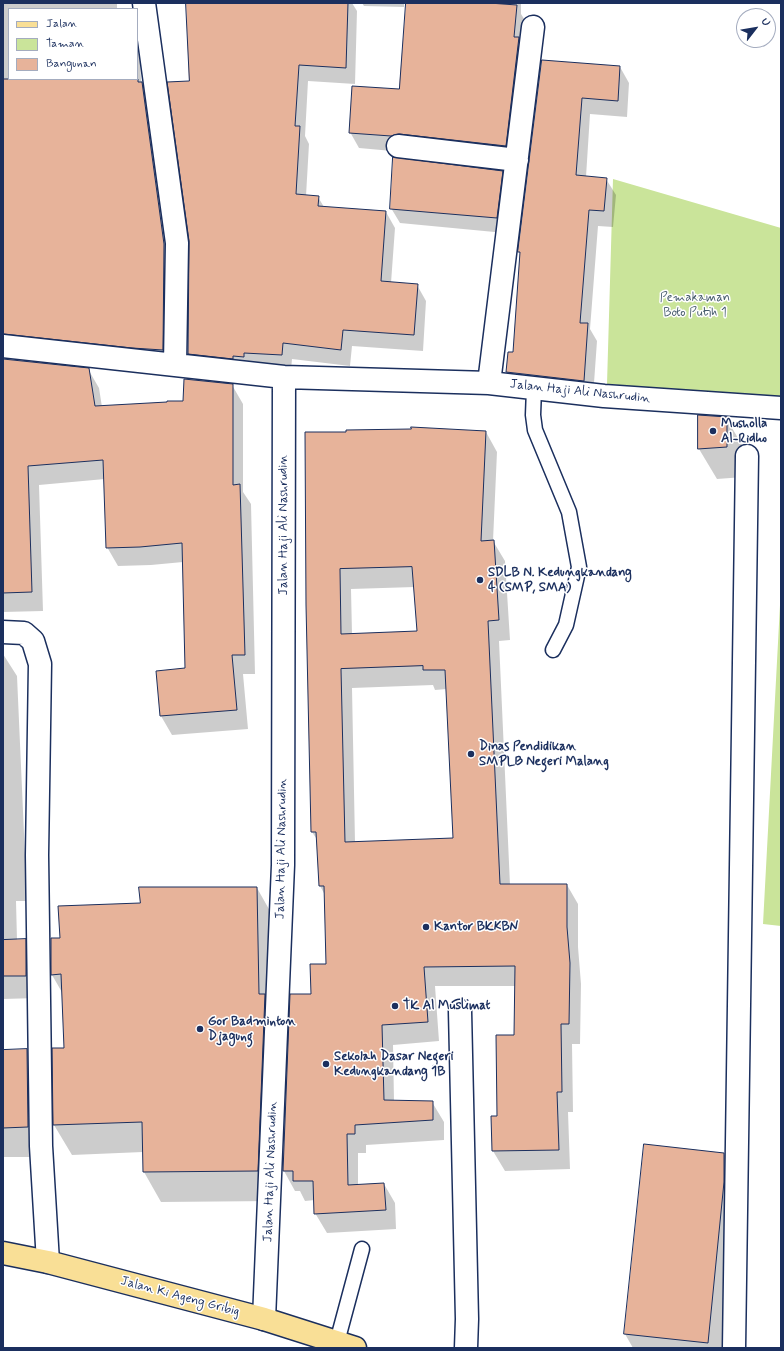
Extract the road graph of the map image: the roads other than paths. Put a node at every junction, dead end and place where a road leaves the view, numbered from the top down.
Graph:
1 (144, 3) edge
2 (533, 27) dead end
3 (398, 146) dead end
4 (517, 160) junction
5 (3, 346) edge
6 (175, 365) junction
7 (284, 377) junction
8 (489, 383) junction
9 (534, 389) junction
10 (781, 408) edge
11 (748, 456) dead end
12 (3, 632) edge
13 (553, 650) dead end
14 (460, 1011) dead end
15 (362, 1250) dead end
16 (3, 1253) edge
17 (48, 1262) junction
18 (264, 1319) junction
19 (346, 1345) edge
20 (466, 1348) edge
21 (734, 1348) edge

1 - 6 street
2 - 4 street
3 - 4 street
4 - 8 street
5 - 6 street, Jalan Haji Ali Nashrudin
6 - 7 street, Jalan Haji Ali Nashrudin
7 - 8 street, Jalan Haji Ali Nashrudin
7 - 18 street, Jalan Haji Ali Nashrudin
8 - 9 street, Jalan Haji Ali Nashrudin
9 - 10 street, Jalan Haji Ali Nashrudin
9 - 13 lane
11 - 21 street
12 - 17 street
14 - 20 street
15 - 19 lane
16 - 17 main road, Jalan Ki Ageng Gribig
17 - 18 main road, Jalan Ki Ageng Gribig
18 - 19 main road, Jalan Ki Ageng Gribig

